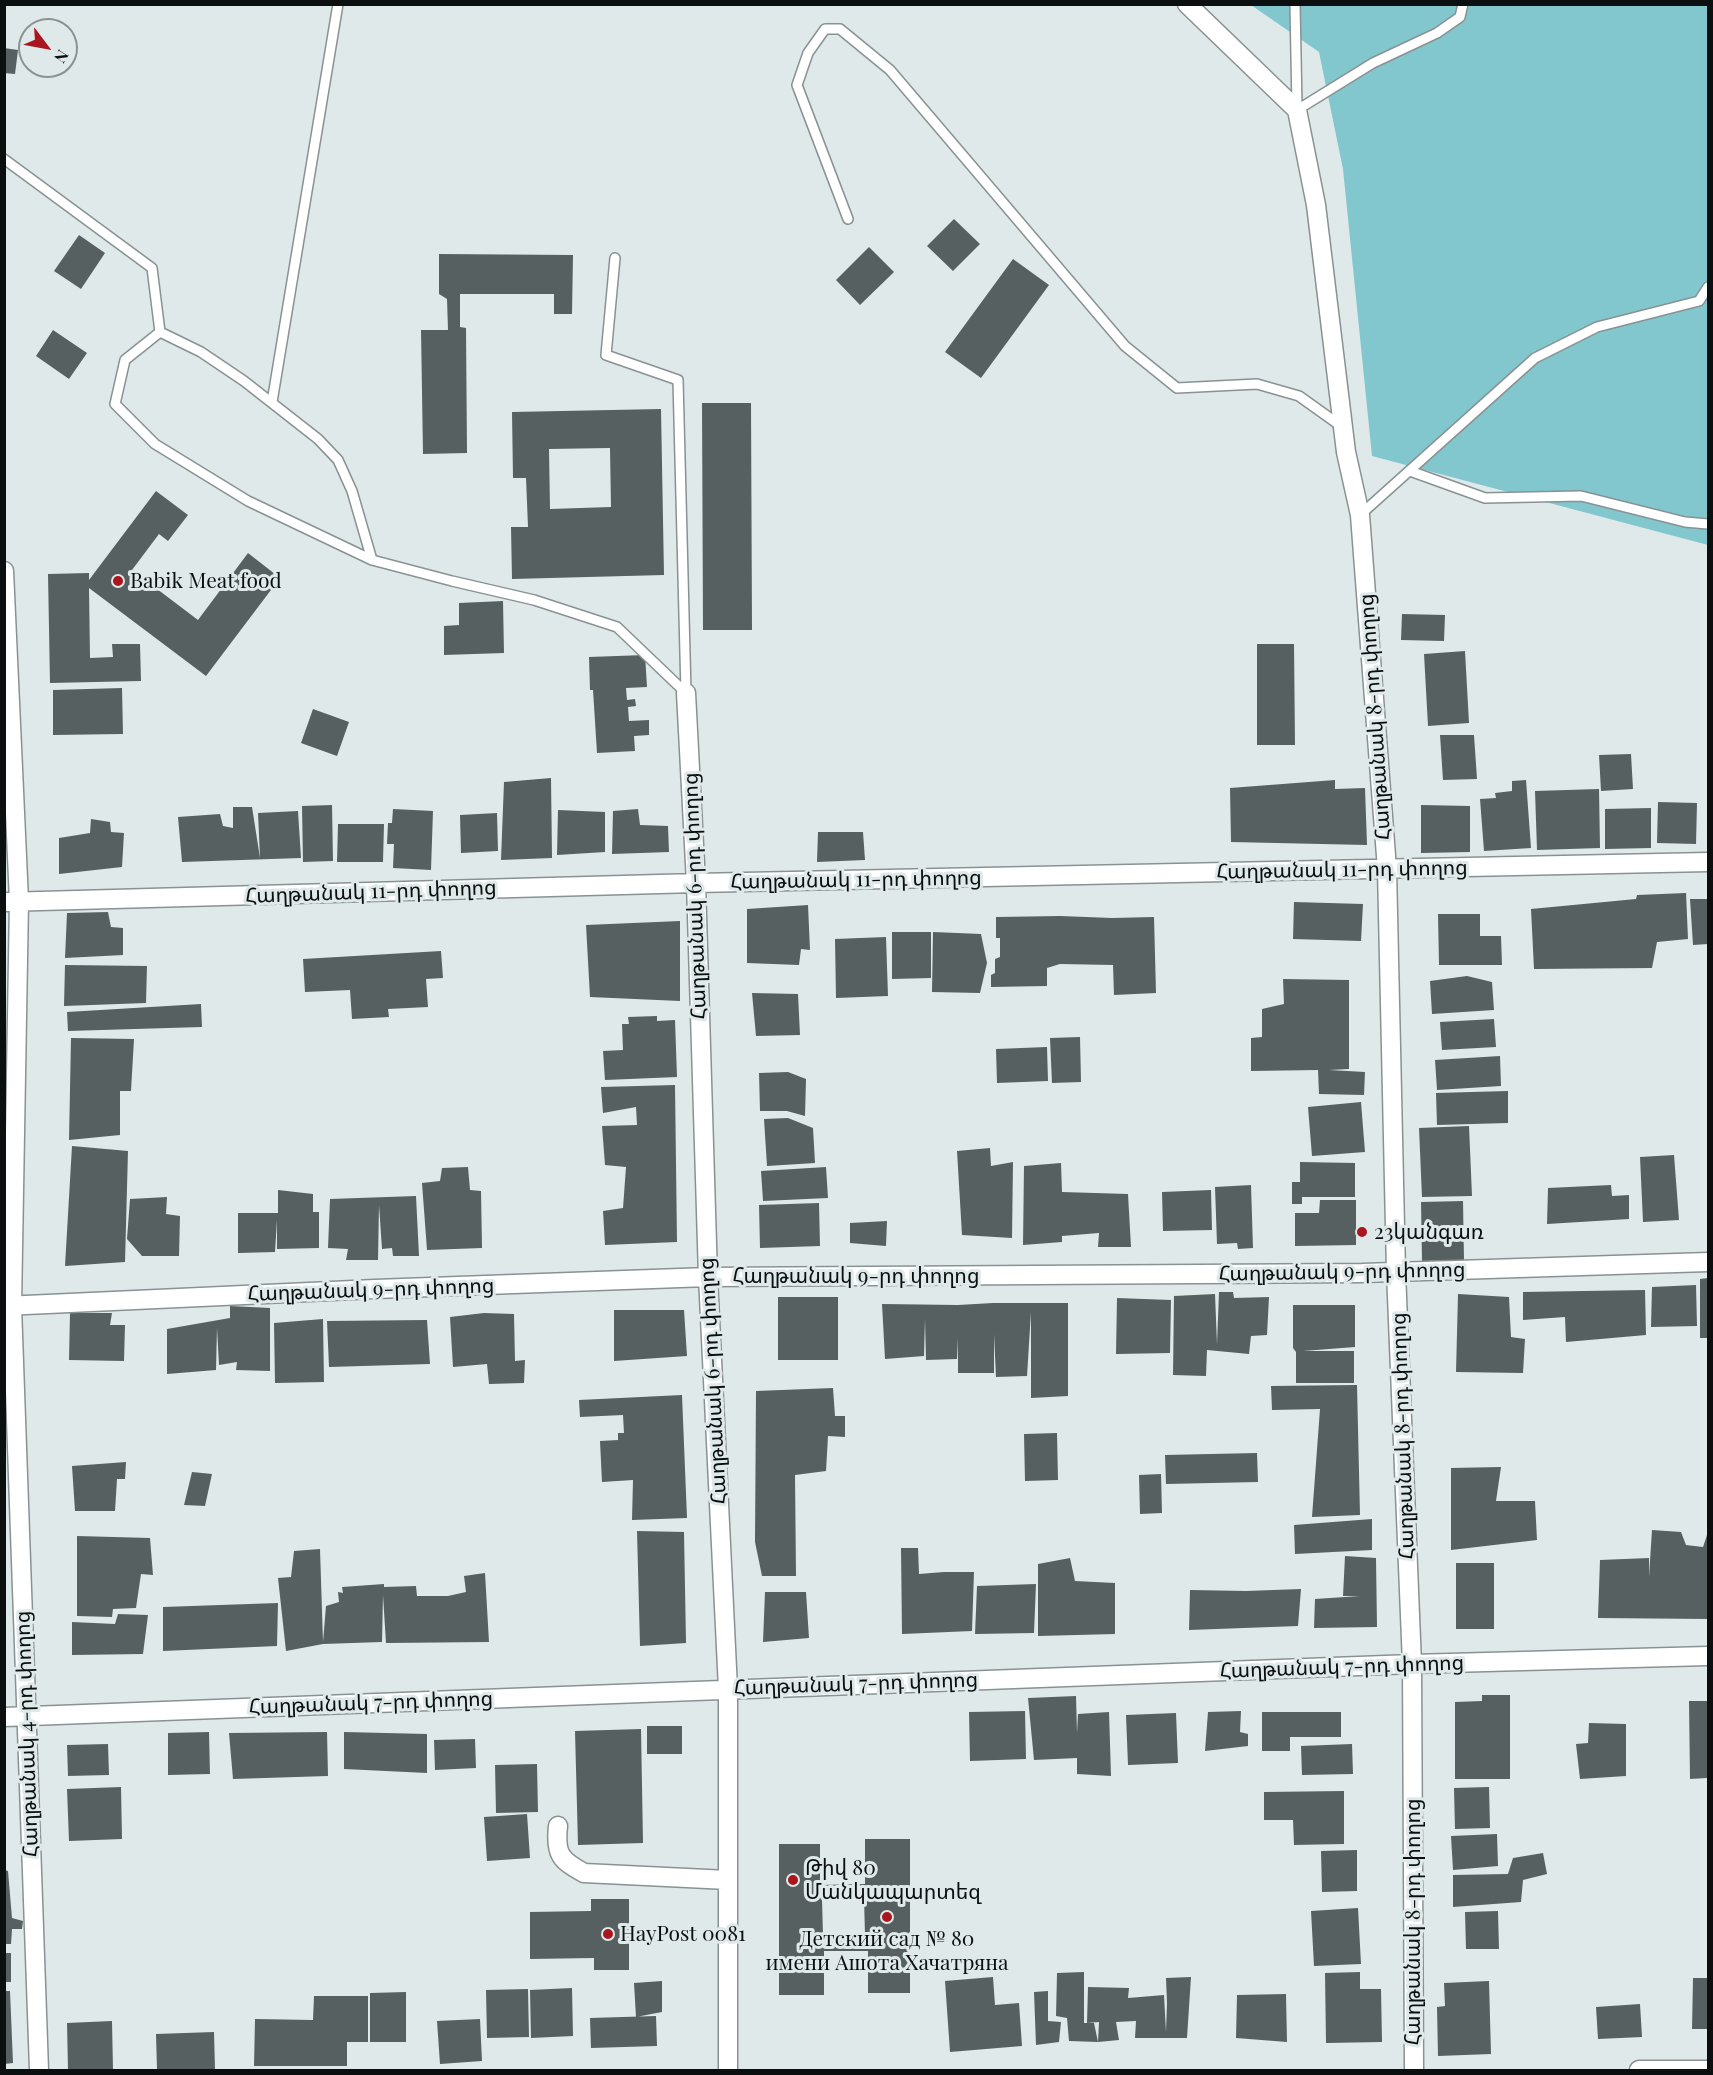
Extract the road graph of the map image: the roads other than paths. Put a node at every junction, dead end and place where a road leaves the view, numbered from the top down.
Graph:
1 (338, 4) edge
2 (1187, 4) edge
3 (1295, 4) edge
4 (1463, 4) edge
5 (1298, 110) junction
6 (4, 159) edge
7 (848, 219) dead end
8 (615, 258) dead end
9 (1708, 287) edge
10 (160, 332) junction
11 (272, 402) junction
12 (1343, 427) junction
13 (1410, 471) junction
14 (1360, 515) junction
15 (1708, 524) edge
16 (372, 560) junction
17 (4, 571) edge
18 (686, 693) junction
19 (1708, 862) edge
20 (1387, 869) junction
21 (696, 883) junction
22 (12, 902) edge
23 (1708, 1262) edge
24 (1396, 1272) junction
25 (708, 1277) junction
26 (8, 1306) edge
27 (1708, 1656) edge
28 (1413, 1665) junction
29 (728, 1689) junction
30 (4, 1717) edge
31 (26, 1717) junction
32 (558, 1826) dead end
33 (728, 1881) junction
34 (39, 2070) edge
35 (728, 2070) edge
36 (1414, 2070) edge
37 (1640, 2070) edge
38 (1708, 2070) edge

1 - 11 lane
2 - 5 street
3 - 5 lane
4 - 5 lane
5 - 12 street, Հաղթանակ 8-րդ փողոց
6 - 10 lane
7 - 12 lane
8 - 18 lane
9 - 13 lane
10 - 11 lane
10 - 16 lane
11 - 16 lane
12 - 14 street, Հաղթանակ 8-րդ փողոց
13 - 14 lane
13 - 15 lane
14 - 20 street, Հաղթանակ 8-րդ փողոց
16 - 18 lane
17 - 22 street, Հաղթանակ 4-րդ փողոց
18 - 21 street, Հաղթանակ 6-րդ փողոց
19 - 20 street, Հաղթանակ 11-րդ փողոց
20 - 21 street, Հաղթանակ 11-րդ փողոց
20 - 24 street, Հաղթանակ 8-րդ փողոց
21 - 22 street, Հաղթանակ 11-րդ փողոց
21 - 25 street, Հաղթանակ 6-րդ փողոց
22 - 26 street, Հաղթանակ 4-րդ փողոց
23 - 24 street, Հաղթանակ 9-րդ փողոց
24 - 25 street, Հաղթանակ 9-րդ փողոց
24 - 28 street, Հաղթանակ 8-րդ փողոց
25 - 26 street, Հաղթանակ 9-րդ փողոց
25 - 29 street, Հաղթանակ 6-րդ փողոց
26 - 31 street, Հաղթանակ 4-րդ փողոց
27 - 28 street, Հաղթանակ 7-րդ փողոց
28 - 29 street, Հաղթանակ 7-րդ փողոց
28 - 36 street, Հաղթանակ 8-րդ փողոց
29 - 31 street, Հաղթանակ 7-րդ փողոց
29 - 33 street, Հաղթանակ 6-րդ փողոց
30 - 31 street, Հաղթանակ 7-րդ փողոց
31 - 34 street, Հաղթանակ 4-րդ փողոց
32 - 33 street
33 - 35 street, Հաղթանակ 6-րդ փողոց
37 - 38 street

